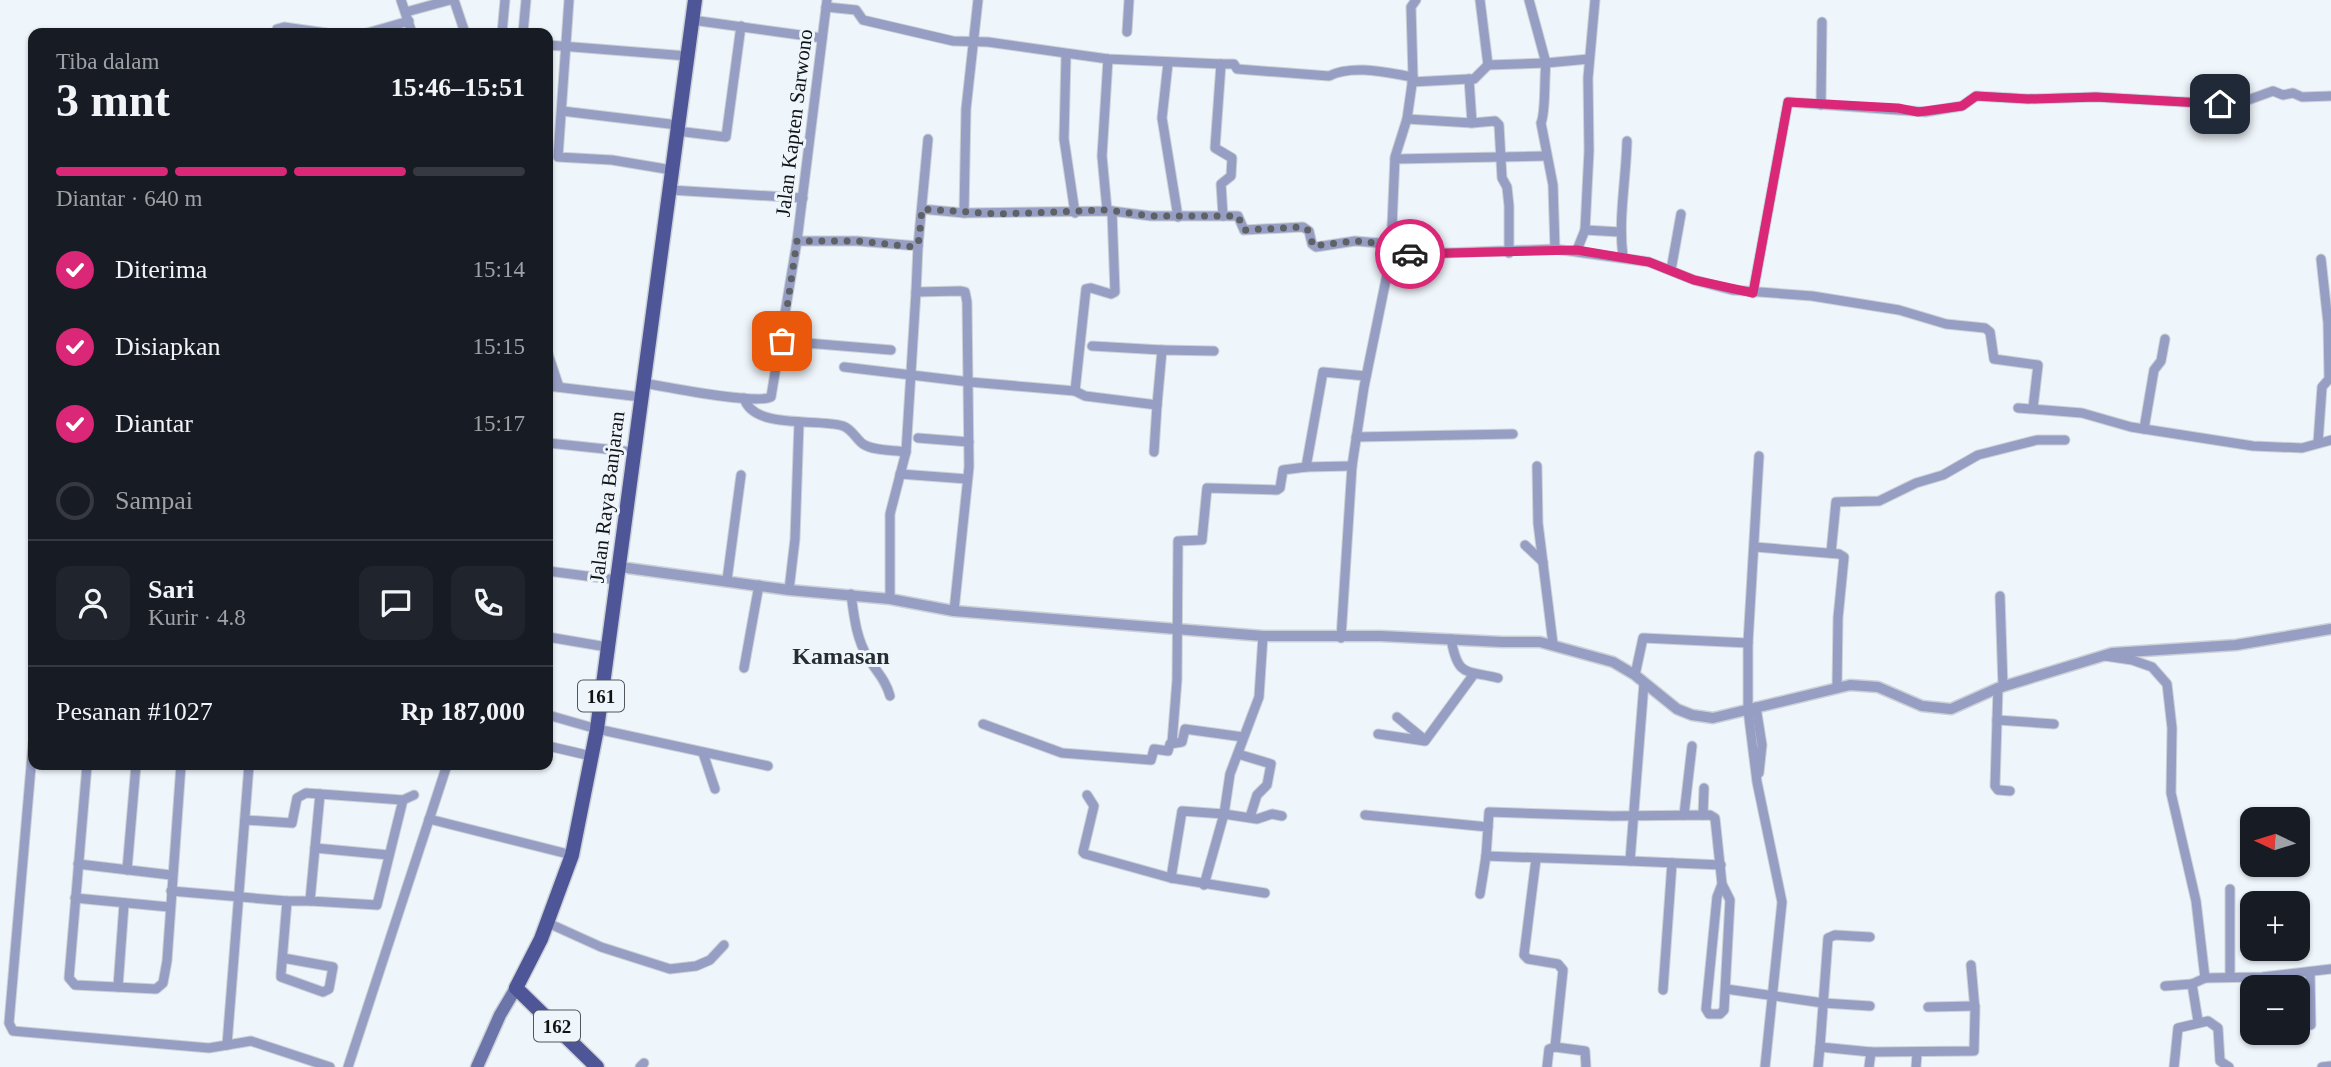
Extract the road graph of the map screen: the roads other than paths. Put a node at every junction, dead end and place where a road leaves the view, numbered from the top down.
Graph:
1 (401, 0) edge
2 (452, 0) edge
3 (505, 0) edge
4 (526, 0) edge
5 (569, 0) edge
6 (695, 0) edge
7 (978, 0) edge
8 (1129, 0) edge
9 (1416, 0) edge
10 (1478, 0) edge
11 (1488, 0) edge
12 (1530, 0) edge
13 (1595, 0) edge
14 (826, 3) edge
15 (407, 17) junction
16 (692, 20) junction
17 (1822, 22) dead end
18 (741, 26) junction
19 (380, 28) edge
20 (410, 28) edge
21 (463, 28) edge
22 (502, 28) edge
23 (523, 28) edge
24 (1127, 32) dead end
25 (822, 38) junction
26 (971, 42) junction
27 (553, 46) edge
28 (566, 47) junction
29 (1066, 55) junction
30 (687, 56) junction
31 (1589, 58) junction
32 (1108, 59) junction
33 (1168, 63) junction
34 (1546, 63) junction
35 (1221, 64) junction
36 (1488, 65) junction
37 (1469, 79) junction
38 (1413, 80) junction
39 (2331, 96) edge
40 (1821, 105) junction
41 (562, 111) junction
42 (1407, 119) junction
43 (1472, 123) junction
44 (677, 128) junction
45 (928, 139) dead end
46 (1628, 141) dead end
47 (1546, 156) junction
48 (1501, 158) junction
49 (1395, 159) junction
50 (672, 170) junction
51 (670, 190) junction
52 (803, 198) junction
53 (922, 209) junction
54 (1109, 210) junction
55 (964, 213) junction
56 (1075, 213) junction
57 (1681, 214) dead end
58 (1178, 216) junction
59 (1223, 216) junction
60 (1585, 230) junction
61 (1620, 232) junction
62 (797, 241) junction
63 (1391, 244) junction
64 (918, 246) junction
65 (1555, 249) junction
66 (1577, 250) junction
67 (1509, 253) junction
68 (1391, 255) junction
69 (1623, 257) junction
70 (2321, 259) dead end
71 (1671, 270) junction
72 (915, 292) junction
73 (1753, 293) junction
74 (783, 337) junction
75 (2165, 339) dead end
76 (1092, 346) dead end
77 (891, 349) dead end
78 (1162, 350) junction
79 (1214, 351) dead end
80 (2330, 357) edge
81 (844, 367) dead end
82 (553, 368) edge
83 (909, 375) junction
84 (1366, 376) junction
85 (558, 382) junction
86 (970, 383) junction
87 (553, 384) edge
88 (642, 390) junction
89 (1075, 391) junction
90 (745, 402) junction
91 (1157, 405) junction
92 (2018, 408) dead end
93 (2033, 408) junction
94 (799, 422) junction
95 (2144, 429) junction
96 (1513, 434) dead end
97 (1356, 437) junction
98 (918, 438) dead end
99 (2065, 440) dead end
100 (2331, 440) edge
101 (969, 442) junction
102 (2318, 443) junction
103 (553, 444) edge
104 (634, 452) junction
105 (906, 452) junction
106 (1154, 452) dead end
107 (1759, 456) dead end
108 (1352, 466) junction
109 (1537, 466) dead end
110 (1306, 467) junction
111 (900, 474) junction
112 (741, 475) dead end
113 (967, 479) junction
114 (1525, 545) dead end
115 (1755, 547) junction
116 (1831, 553) junction
117 (1544, 562) junction
118 (553, 571) edge
119 (619, 574) junction
120 (727, 580) junction
121 (759, 585) junction
122 (789, 590) junction
123 (850, 594) junction
124 (2000, 596) dead end
125 (890, 598) junction
126 (954, 611) junction
127 (1176, 628) junction
128 (2331, 629) edge
129 (1264, 636) junction
130 (553, 638) edge
131 (1341, 638) junction
132 (1451, 639) junction
133 (1748, 643) junction
134 (1553, 644) junction
135 (607, 647) junction
136 (2105, 656) junction
137 (744, 668) dead end
138 (1474, 674) junction
139 (1499, 678) dead end
140 (1639, 679) junction
141 (1837, 686) junction
142 (2000, 688) junction
143 (890, 696) dead end
144 (553, 716) edge
145 (1397, 717) dead end
146 (1997, 718) junction
147 (1754, 720) junction
148 (983, 724) dead end
149 (2054, 724) dead end
150 (597, 729) junction
151 (1378, 734) dead end
152 (1243, 737) junction
153 (1425, 740) junction
154 (1172, 743) junction
155 (1692, 746) dead end
156 (553, 747) edge
157 (703, 753) junction
158 (1238, 754) junction
159 (592, 756) junction
160 (768, 766) dead end
161 (31, 770) edge
162 (87, 770) edge
163 (136, 770) edge
164 (181, 770) edge
165 (249, 770) edge
166 (445, 770) edge
167 (1704, 788) dead end
168 (715, 789) dead end
169 (2010, 790) dead end
170 (320, 794) junction
171 (414, 795) dead end
172 (1087, 795) dead end
173 (403, 800) junction
174 (1224, 814) junction
175 (1365, 815) dead end
176 (1684, 815) junction
177 (1703, 815) junction
178 (1282, 816) dead end
179 (1633, 816) junction
180 (1250, 817) junction
181 (429, 819) junction
182 (244, 820) junction
183 (1488, 827) junction
184 (315, 848) junction
185 (389, 855) junction
186 (572, 855) junction
187 (1486, 856) junction
188 (1536, 859) junction
189 (1630, 861) junction
190 (1672, 863) junction
191 (78, 864) junction
192 (1721, 865) junction
193 (127, 870) junction
194 (172, 875) junction
195 (1171, 878) junction
196 (1722, 884) junction
197 (1204, 885) junction
198 (2230, 889) dead end
199 (171, 891) junction
200 (1265, 893) dead end
201 (1480, 894) dead end
202 (237, 897) junction
203 (75, 898) junction
204 (287, 901) junction
205 (310, 901) junction
206 (124, 904) junction
207 (169, 907) junction
208 (548, 923) junction
209 (1870, 937) dead end
210 (724, 945) dead end
211 (283, 958) junction
212 (1971, 965) dead end
213 (2331, 969) edge
214 (2310, 972) junction
215 (2230, 977) junction
216 (2205, 978) junction
217 (2192, 984) junction
218 (2165, 986) dead end
219 (118, 987) junction
220 (516, 988) junction
221 (1726, 989) junction
222 (1663, 990) dead end
223 (1772, 994) junction
224 (1823, 1003) junction
225 (1870, 1006) dead end
226 (1975, 1006) junction
227 (1928, 1007) dead end
228 (2198, 1021) junction
229 (2311, 1025) dead end
230 (227, 1045) junction
231 (1555, 1047) junction
232 (1820, 1047) junction
233 (1871, 1052) junction
234 (1917, 1053) junction
235 (2331, 1066) edge
236 (330, 1067) edge
237 (348, 1067) edge
238 (477, 1067) edge
239 (597, 1067) edge
240 (1547, 1067) edge
241 (1586, 1067) edge
242 (1765, 1067) edge
243 (1818, 1067) edge
244 (1869, 1067) edge
245 (1916, 1067) edge
246 (2174, 1067) edge
247 (2229, 1067) edge
248 (2322, 1067) edge

1 - 15 street
2 - 15 street
2 - 21 street
3 - 22 street
4 - 23 street
5 - 28 street
6 - 16 main road, Jalan Raya Banjaran / 161
7 - 26 street
8 - 24 street
9 - 38 street
10 - 11 street
10 - 36 street
12 - 34 street
13 - 31 street
14 - 25 street, Jalan Kapten Sarwono
14 - 26 street
15 - 19 street
15 - 20 street
16 - 18 street
16 - 30 main road, Jalan Raya Banjaran / 161
17 - 40 street
18 - 25 street
18 - 44 street
25 - 52 street, Jalan Kapten Sarwono
26 - 29 street
26 - 55 street
27 - 28 street
28 - 30 street
28 - 41 street
29 - 32 street
29 - 56 street
30 - 44 main road, Jalan Raya Banjaran / 161
31 - 34 street
31 - 60 street
32 - 33 street
32 - 54 street
33 - 35 street
33 - 58 street
34 - 36 street
34 - 47 street
35 - 38 street
35 - 59 street
36 - 37 street
37 - 38 street
37 - 43 street
38 - 42 street
39 - 40 street
40 - 73 street
41 - 44 street
41 - 50 street
42 - 43 street
42 - 49 street
43 - 48 street
44 - 50 main road, Jalan Raya Banjaran / 161
45 - 53 street
46 - 61 street
47 - 48 street
47 - 65 street
48 - 49 street
48 - 67 street
49 - 63 street
50 - 51 main road, Jalan Raya Banjaran / 161
51 - 52 street
51 - 88 main road, Jalan Raya Banjaran / 161
52 - 62 street, Jalan Kapten Sarwono
53 - 55 street
53 - 64 street
54 - 56 street
54 - 58 street
54 - 89 street
55 - 56 street
57 - 71 street
58 - 59 street
59 - 63 street
60 - 61 street
60 - 66 street
61 - 69 street
62 - 64 street
62 - 74 street, Jalan Kapten Sarwono
63 - 68 street
64 - 72 street
65 - 66 street
65 - 67 street
66 - 69 street
67 - 68 street
68 - 84 street
69 - 71 street
70 - 80 street
71 - 73 street
72 - 83 street
72 - 86 street
73 - 93 street
74 - 77 street
74 - 90 street, Jalan Kapten Sarwono
75 - 95 street
76 - 78 street
78 - 79 street
78 - 91 street
80 - 102 street
81 - 83 street
82 - 85 street
83 - 86 street
83 - 105 street
84 - 97 street
84 - 110 street
85 - 87 street
85 - 88 street
86 - 89 street
86 - 101 street
88 - 90 street
88 - 104 main road, Jalan Raya Banjaran / 161
89 - 91 street
90 - 94 street
91 - 106 street
92 - 93 street
93 - 95 street
94 - 105 street
94 - 122 street
95 - 102 street
96 - 97 street
97 - 108 street
98 - 101 street
99 - 116 street
100 - 102 street
101 - 113 street
103 - 104 street
104 - 119 main road, Jalan Raya Banjaran / 161
105 - 111 street
107 - 115 street
108 - 110 street
108 - 131 street
109 - 117 street
110 - 127 street
111 - 113 street
111 - 125 street
112 - 120 street
113 - 126 street
114 - 117 street
115 - 116 street
115 - 133 street
116 - 141 street
117 - 134 street
118 - 119 street
119 - 120 street
119 - 135 main road, Jalan Raya Banjaran / 161
120 - 121 street
121 - 122 street
121 - 137 street
122 - 123 street
123 - 125 street
123 - 143 street
124 - 142 street
125 - 126 street
126 - 127 street
127 - 129 street
127 - 154 street
128 - 136 street
129 - 131 street
129 - 152 street
130 - 135 street
131 - 132 street
132 - 134 street
132 - 138 street
133 - 140 street
133 - 147 street
134 - 140 street
135 - 150 main road, Jalan Raya Banjaran / 161
136 - 142 street
136 - 216 street
138 - 139 street
138 - 153 street
140 - 147 street
140 - 179 street
141 - 142 street
141 - 147 street
142 - 146 street
144 - 150 street
145 - 153 street
146 - 149 street
146 - 169 street
147 - 223 street
148 - 154 street
150 - 157 street
150 - 159 main road, Jalan Raya Banjaran / 161
151 - 153 street
152 - 154 street
152 - 158 street
155 - 176 street
156 - 159 street
157 - 160 street
157 - 168 street
158 - 174 street
158 - 180 street
159 - 186 main road, Jalan Raya Banjaran / 161
161 - 230 street
162 - 191 street
163 - 193 street
164 - 194 street
165 - 182 street
166 - 181 street
167 - 177 street
170 - 173 street
170 - 182 street
170 - 184 street
171 - 173 street
172 - 195 street
173 - 185 street
174 - 180 street
174 - 195 street
174 - 197 street
175 - 183 street
176 - 177 street
176 - 179 street
177 - 192 street
178 - 180 street
179 - 183 street
179 - 189 street
181 - 186 street
181 - 237 street
182 - 202 street
183 - 187 street
184 - 185 street
184 - 205 street
185 - 205 street
186 - 208 main road, Jalan Raya Banjaran / 161
187 - 188 street
187 - 201 street
188 - 189 street
188 - 231 street
189 - 190 street
190 - 192 street
190 - 222 street
191 - 193 street
191 - 203 street
192 - 196 street
193 - 194 street
194 - 199 street
195 - 197 street
196 - 221 street
196 - 221 street
197 - 200 street
198 - 215 street
199 - 202 street
199 - 207 street
202 - 204 street
202 - 230 street
203 - 206 street
203 - 219 street
204 - 205 street
204 - 211 street
206 - 207 street
206 - 219 street
207 - 219 street
208 - 210 street
208 - 220 main road, Jalan Raya Banjaran / 161
209 - 224 street
211 - 211 street
212 - 226 street
213 - 214 street
214 - 215 street
214 - 229 street
215 - 216 street
216 - 217 street
217 - 218 street
217 - 228 street
220 - 238 main road, 161
220 - 239 main road, 162
221 - 223 street
223 - 224 street
223 - 242 street
224 - 225 street
224 - 232 street
226 - 227 street
226 - 234 street
228 - 246 street
228 - 247 street
230 - 236 street
231 - 240 street
231 - 241 street
232 - 233 street
232 - 243 street
233 - 234 street
233 - 244 street
234 - 245 street
235 - 248 street

